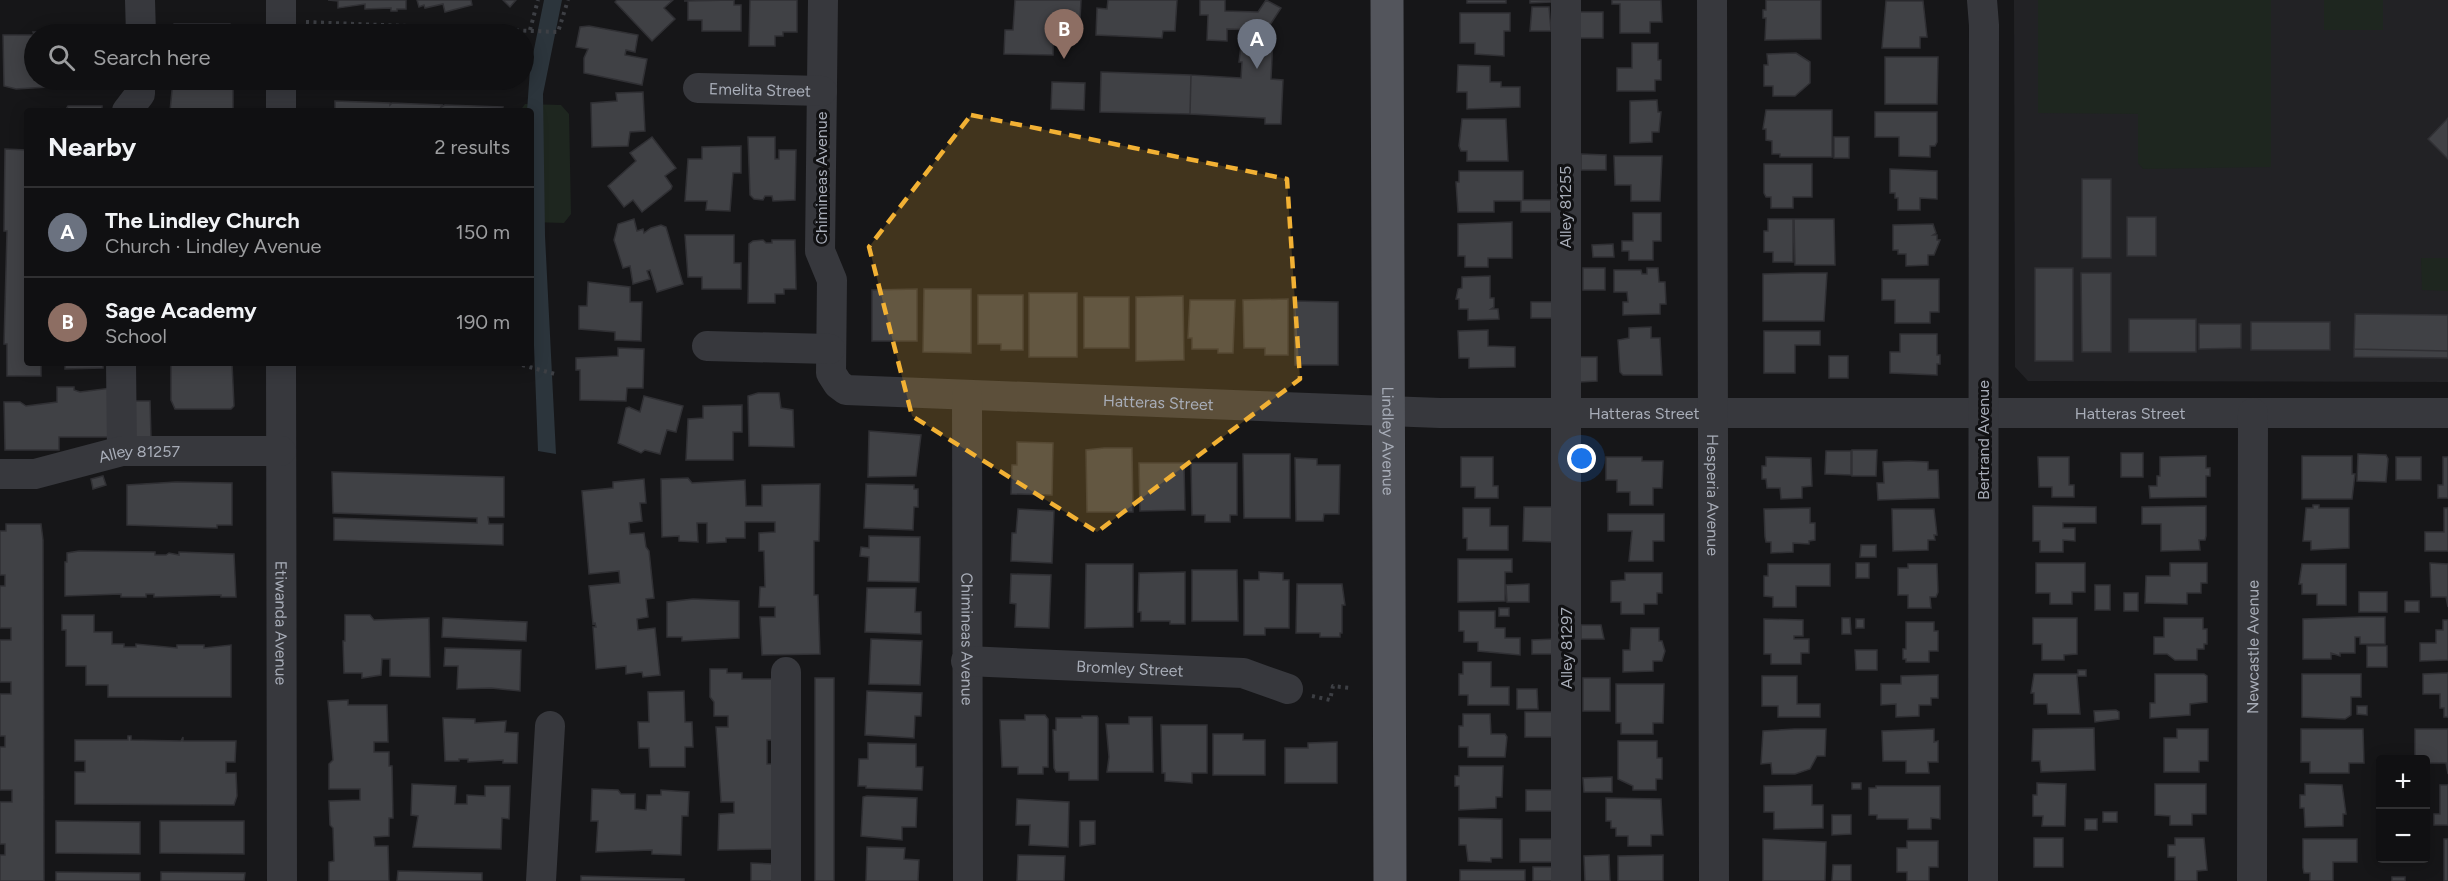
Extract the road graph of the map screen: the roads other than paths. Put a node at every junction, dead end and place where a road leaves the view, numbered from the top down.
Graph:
1 (140, 0) edge
2 (823, 0) edge
3 (1387, 0) edge
4 (1566, 0) edge
5 (1712, 0) edge
6 (1982, 0) edge
7 (141, 24) edge
8 (698, 88) dead end
9 (140, 90) edge
10 (281, 90) edge
11 (822, 91) junction
12 (129, 108) edge
13 (281, 108) edge
14 (707, 346) dead end
15 (830, 349) junction
16 (121, 366) edge
17 (282, 366) edge
18 (841, 387) joint
19 (967, 396) junction
20 (1388, 412) junction
21 (2253, 413) junction
22 (2448, 413) edge
23 (1566, 414) junction
24 (1713, 414) junction
25 (1984, 414) junction
26 (122, 451) junction
27 (282, 451) junction
28 (0, 474) edge
29 (966, 661) junction
30 (786, 672) dead end
31 (1288, 689) road end
32 (550, 726) dead end
33 (282, 881) edge
34 (541, 881) edge
35 (786, 881) edge
36 (968, 881) edge
37 (1390, 881) edge
38 (1566, 881) edge
39 (1714, 881) edge
40 (1983, 881) edge
41 (2252, 881) edge

1 - 7 street
2 - 11 street, Chimineas Avenue
3 - 20 main road, Lindley Avenue
4 - 23 street, Alley 81255
5 - 24 street, Hesperia Avenue
6 - 25 street, Bertrand Avenue
8 - 11 street, Emelita Street
9 - 12 street
10 - 13 street
11 - 15 street, Chimineas Avenue
14 - 15 street
15 - 18 street, Chimineas Avenue
16 - 26 street
17 - 27 street, Etiwanda Avenue
18 - 19 street, Hatteras Street
19 - 20 street, Hatteras Street
19 - 29 street, Chimineas Avenue
20 - 23 street, Hatteras Street
20 - 37 main road, Lindley Avenue
21 - 22 street, Hatteras Street
21 - 25 street, Hatteras Street
21 - 41 street, Newcastle Avenue
23 - 24 street, Hatteras Street
23 - 38 street, Alley 81297
24 - 25 street, Hatteras Street
24 - 39 street, Hesperia Avenue
25 - 40 street, Bertrand Avenue
26 - 27 street, Alley 81257
26 - 28 street, Alley 81257
27 - 33 street, Etiwanda Avenue
29 - 31 street, Bromley Street
29 - 36 street, Chimineas Avenue
30 - 35 street
32 - 34 street

